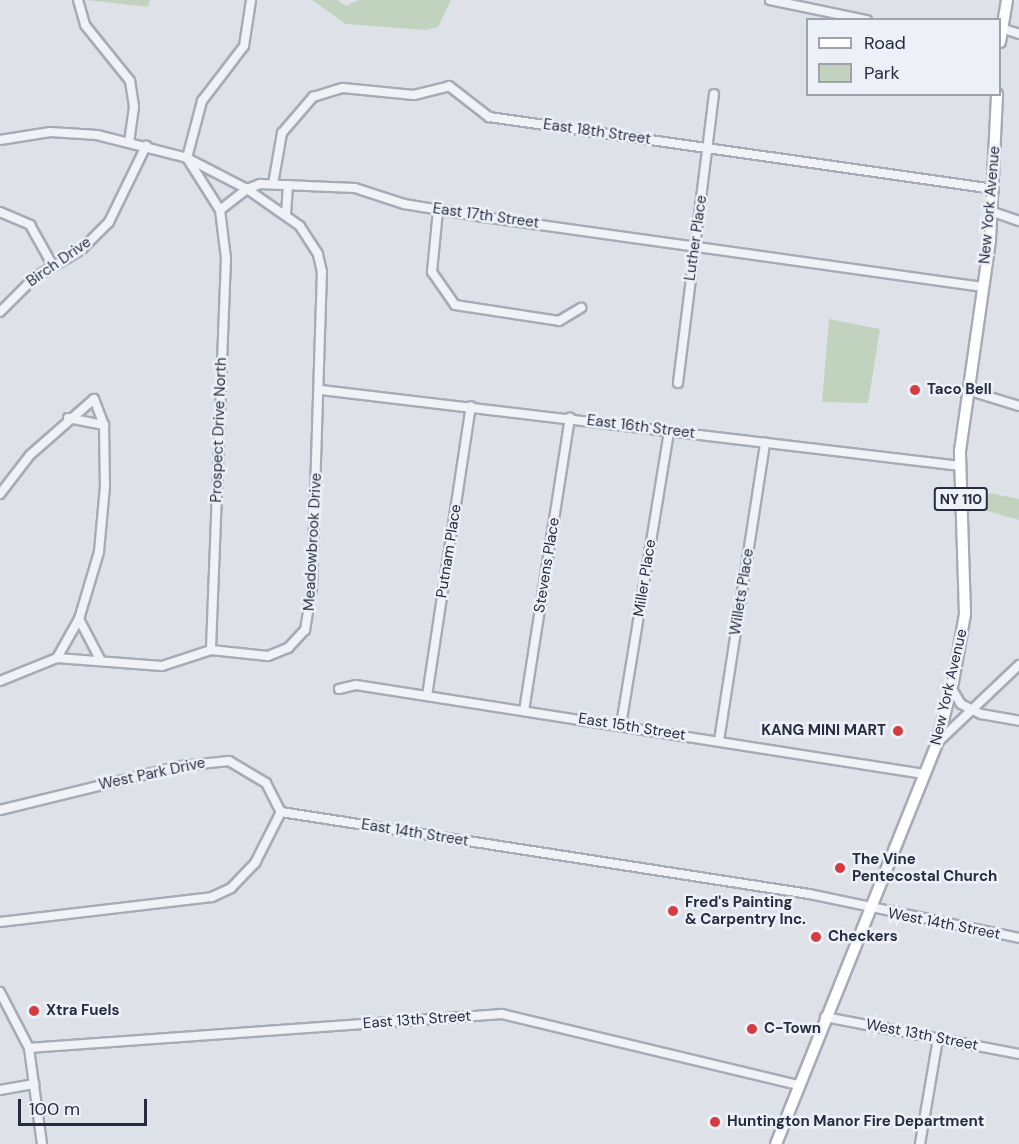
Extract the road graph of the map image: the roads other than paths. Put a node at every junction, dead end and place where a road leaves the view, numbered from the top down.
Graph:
1 (78, 0) edge
2 (251, 0) edge
3 (770, 0) edge
4 (1007, 0) edge
5 (857, 18) edge
6 (1001, 28) joint
7 (1019, 34) edge
8 (714, 94) dead end
9 (997, 96) edge
10 (0, 140) edge
11 (129, 141) junction
12 (146, 146) junction
13 (709, 148) junction
14 (187, 158) junction
15 (273, 184) junction
16 (288, 185) junction
17 (247, 189) junction
18 (994, 189) junction
19 (220, 210) junction
20 (438, 210) junction
21 (0, 212) edge
22 (993, 212) junction
23 (286, 214) junction
24 (1019, 220) edge
25 (695, 245) junction
26 (53, 266) junction
27 (983, 287) junction
28 (581, 308) dead end
29 (0, 312) edge
30 (678, 383) dead end
31 (321, 390) junction
32 (967, 390) junction
33 (471, 406) junction
34 (1019, 406) edge
35 (68, 418) junction
36 (570, 418) junction
37 (104, 425) junction
38 (669, 431) junction
39 (765, 443) junction
40 (960, 466) junction
41 (0, 494) edge
42 (79, 619) junction
43 (211, 650) junction
44 (57, 658) junction
45 (100, 659) junction
46 (1019, 665) edge
47 (0, 681) edge
48 (339, 689) dead end
49 (952, 689) junction
50 (427, 696) junction
51 (524, 711) junction
52 (973, 711) junction
53 (1019, 721) edge
54 (621, 726) junction
55 (718, 741) junction
56 (938, 743) junction
57 (924, 774) junction
58 (0, 810) edge
59 (281, 812) junction
60 (870, 907) junction
61 (0, 922) edge
62 (1019, 938) edge
63 (0, 992) edge
64 (825, 1017) junction
65 (938, 1039) junction
66 (29, 1048) junction
67 (1019, 1054) edge
68 (34, 1084) junction
69 (797, 1085) junction
70 (0, 1089) edge
71 (42, 1144) edge
72 (776, 1144) edge
73 (920, 1144) edge

1 - 11 street
2 - 14 street
3 - 5 street
4 - 6 main road
6 - 7 street
8 - 13 street, Luther Place
9 - 18 main road, New York Avenue / NY 110
10 - 11 street
11 - 12 street
12 - 14 street
12 - 26 street, Birch Drive
13 - 15 street, East 18th Street
13 - 18 street, East 18th Street
13 - 25 street, Luther Place
14 - 17 street
14 - 19 street, Prospect Drive North
15 - 16 street, East 17th Street
15 - 17 street, East 17th Street
16 - 20 street, East 17th Street
16 - 23 street
17 - 19 street
17 - 23 street, Meadowbrook Drive
18 - 22 main road, New York Avenue / NY 110
19 - 43 street, Prospect Drive North
20 - 25 street, East 17th Street
20 - 28 street
21 - 26 street
22 - 24 street
22 - 27 main road, New York Avenue / NY 110
23 - 31 street, Meadowbrook Drive
25 - 27 street, East 17th Street
25 - 30 street, Luther Place
26 - 29 street, Birch Drive
27 - 32 main road, New York Avenue / NY 110
31 - 33 street, East 16th Street
31 - 43 street, Meadowbrook Drive
32 - 34 street
32 - 40 main road, New York Avenue / NY 110
33 - 36 street, East 16th Street
33 - 50 street, Putnam Place
35 - 37 street
35 - 37 street
35 - 41 street
36 - 38 street, East 16th Street
36 - 51 street, Stevens Place
37 - 42 street
38 - 39 street, East 16th Street
38 - 54 street, Miller Place
39 - 40 street, East 16th Street
39 - 55 street, Willets Place
40 - 49 main road, New York Avenue / NY 110
42 - 44 street
42 - 45 street
43 - 45 street, Meadowbrook Drive
44 - 45 street, Meadowbrook Drive
44 - 47 street, Meadowbrook Drive
46 - 52 street
48 - 50 street, East 15th Street
49 - 52 street
49 - 56 main road, New York Avenue / NY 110
50 - 51 street, East 15th Street
51 - 54 street, East 15th Street
52 - 53 street
52 - 56 street
54 - 55 street, East 15th Street
55 - 57 street, East 15th Street
56 - 57 main road, New York Avenue / NY 110
57 - 60 main road, New York Avenue / NY 110
58 - 59 street, West Park Drive
59 - 60 street, East 14th Street
59 - 61 street
60 - 62 street, West 14th Street
60 - 64 main road, New York Avenue / NY 110
63 - 66 street
64 - 65 street, West 13th Street
64 - 69 main road, New York Avenue / NY 110
65 - 67 street, West 13th Street
65 - 73 street
66 - 68 street
66 - 69 street, East 13th Street
68 - 70 street
68 - 71 street
69 - 72 main road, New York Avenue / NY 110

